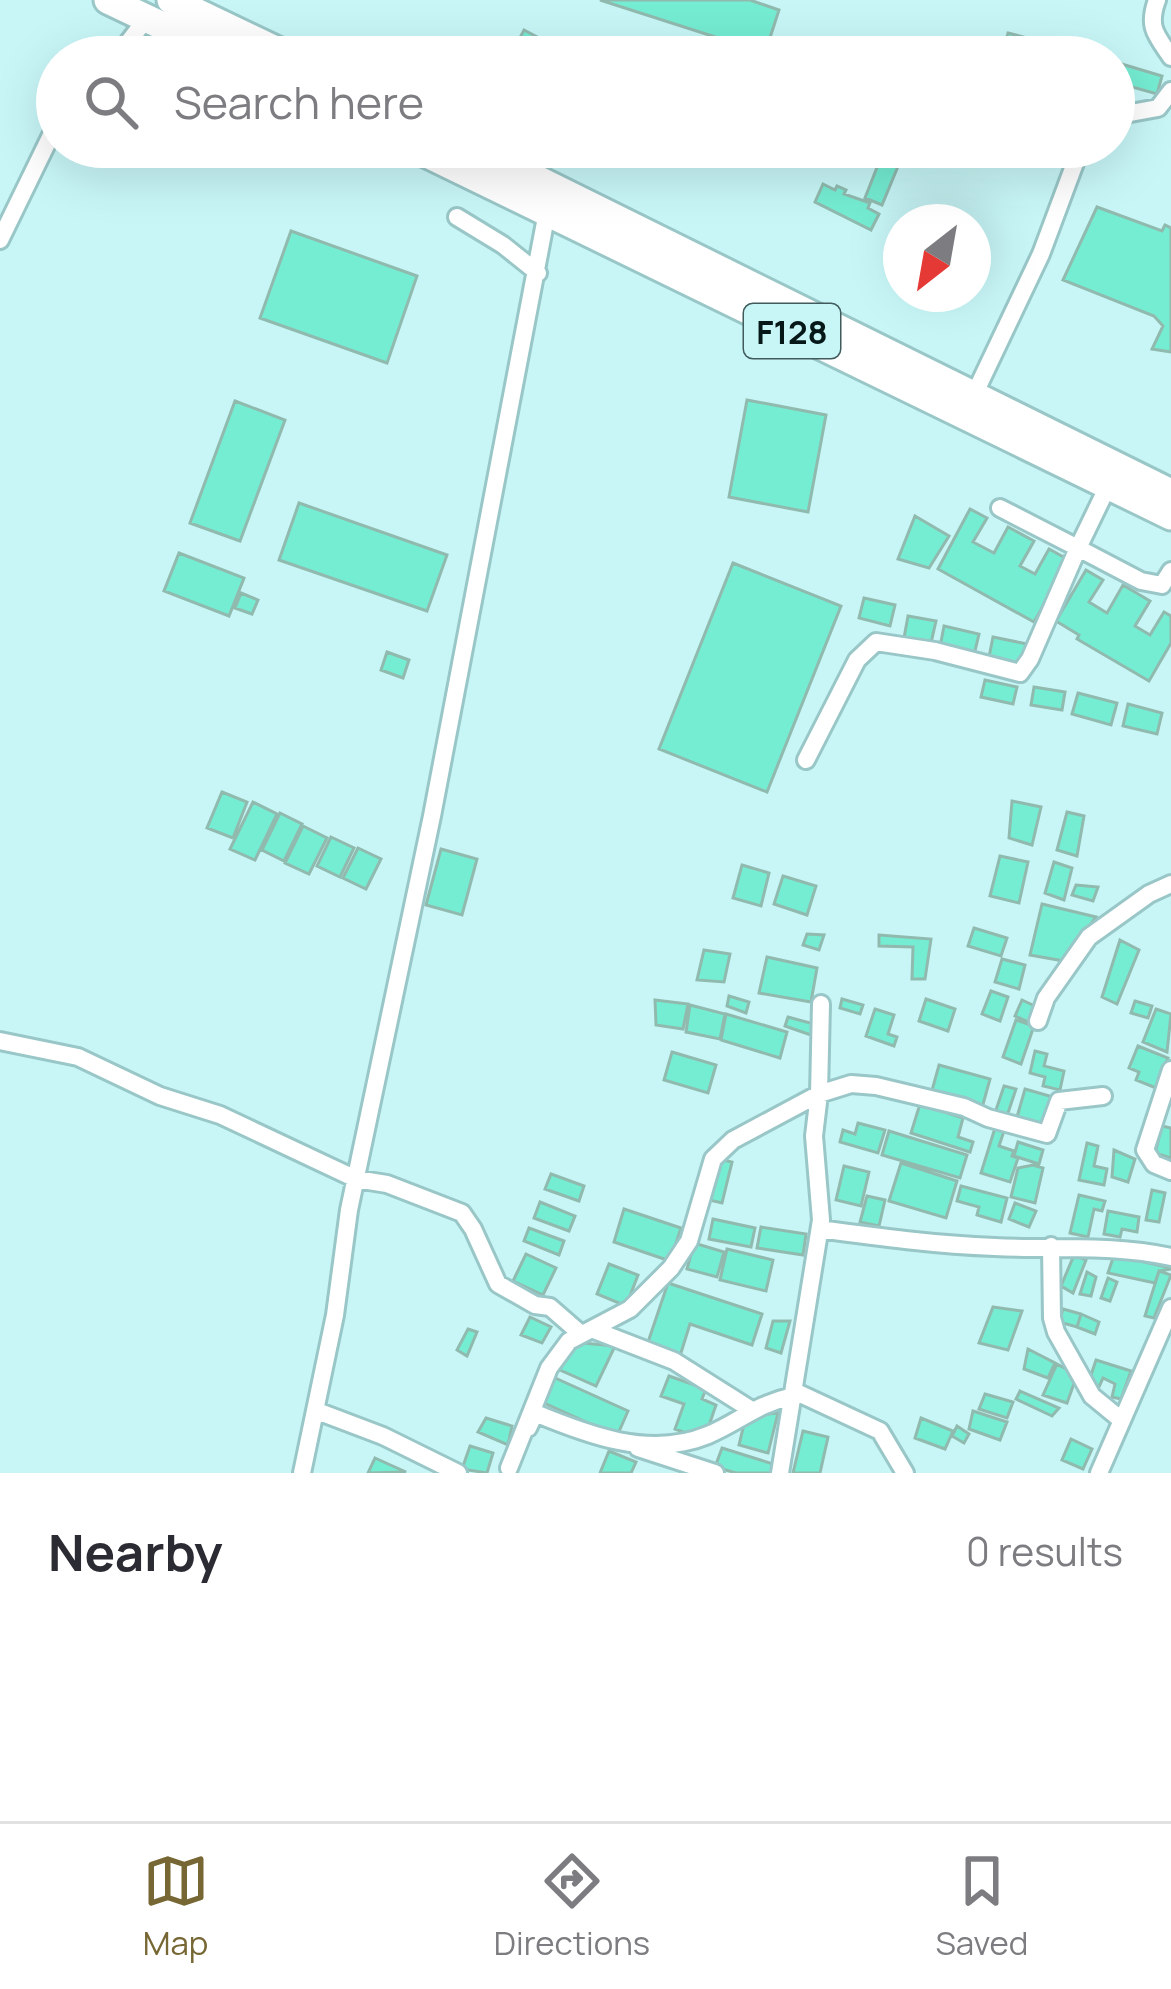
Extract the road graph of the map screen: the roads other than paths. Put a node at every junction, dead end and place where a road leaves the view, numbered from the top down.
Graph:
1 (108, 0) edge
2 (171, 0) edge
3 (1157, 0) edge
4 (146, 19) junction
5 (133, 36) edge
6 (183, 36) edge
7 (246, 36) edge
8 (1171, 57) edge
9 (1171, 91) edge
10 (1135, 112) edge
11 (36, 166) edge
12 (456, 168) edge
13 (515, 168) edge
14 (1073, 168) edge
15 (547, 212) junction
16 (457, 217) dead end
17 (0, 241) edge
18 (538, 273) junction
19 (974, 395) junction
20 (1108, 486) junction
21 (1168, 503) edge
22 (1000, 508) dead end
23 (1078, 548) junction
24 (1171, 571) edge
25 (806, 760) dead end
26 (1171, 884) edge
27 (820, 1004) dead end
28 (1038, 1021) dead end
29 (0, 1041) edge
30 (1171, 1070) edge
31 (820, 1094) junction
32 (1102, 1096) dead end
33 (1171, 1171) edge
34 (356, 1179) junction
35 (820, 1229) junction
36 (1051, 1246) junction
37 (1170, 1252) edge
38 (1171, 1309) edge
39 (588, 1332) junction
40 (794, 1393) junction
41 (531, 1406) junction
42 (750, 1409) junction
43 (317, 1411) junction
44 (1120, 1419) junction
45 (624, 1444) junction
46 (508, 1470) edge
47 (302, 1473) edge
48 (458, 1473) edge
49 (715, 1473) edge
50 (780, 1473) edge
51 (905, 1473) edge
52 (1100, 1473) edge

1 - 4 main road
2 - 7 main road
3 - 8 street
4 - 5 street
4 - 6 main road
9 - 10 street
11 - 17 street
12 - 15 main road, F128
13 - 19 main road, F128
14 - 19 street
15 - 18 street
15 - 20 main road, F128
16 - 18 street
18 - 34 street
19 - 21 main road, F128
20 - 21 main road, F128
20 - 23 street
22 - 23 street
23 - 24 street
23 - 25 street
26 - 28 street
27 - 31 street
29 - 34 street
30 - 33 street
31 - 32 street
31 - 35 street
31 - 39 street
34 - 39 street
34 - 43 street
35 - 36 street
35 - 40 street
36 - 37 street
36 - 44 street
38 - 44 street
39 - 41 street
39 - 42 street
40 - 42 street
40 - 50 street
40 - 51 street
41 - 45 street
41 - 46 street
42 - 45 street
43 - 47 street
43 - 48 street
44 - 52 street
45 - 46 street
45 - 49 street

